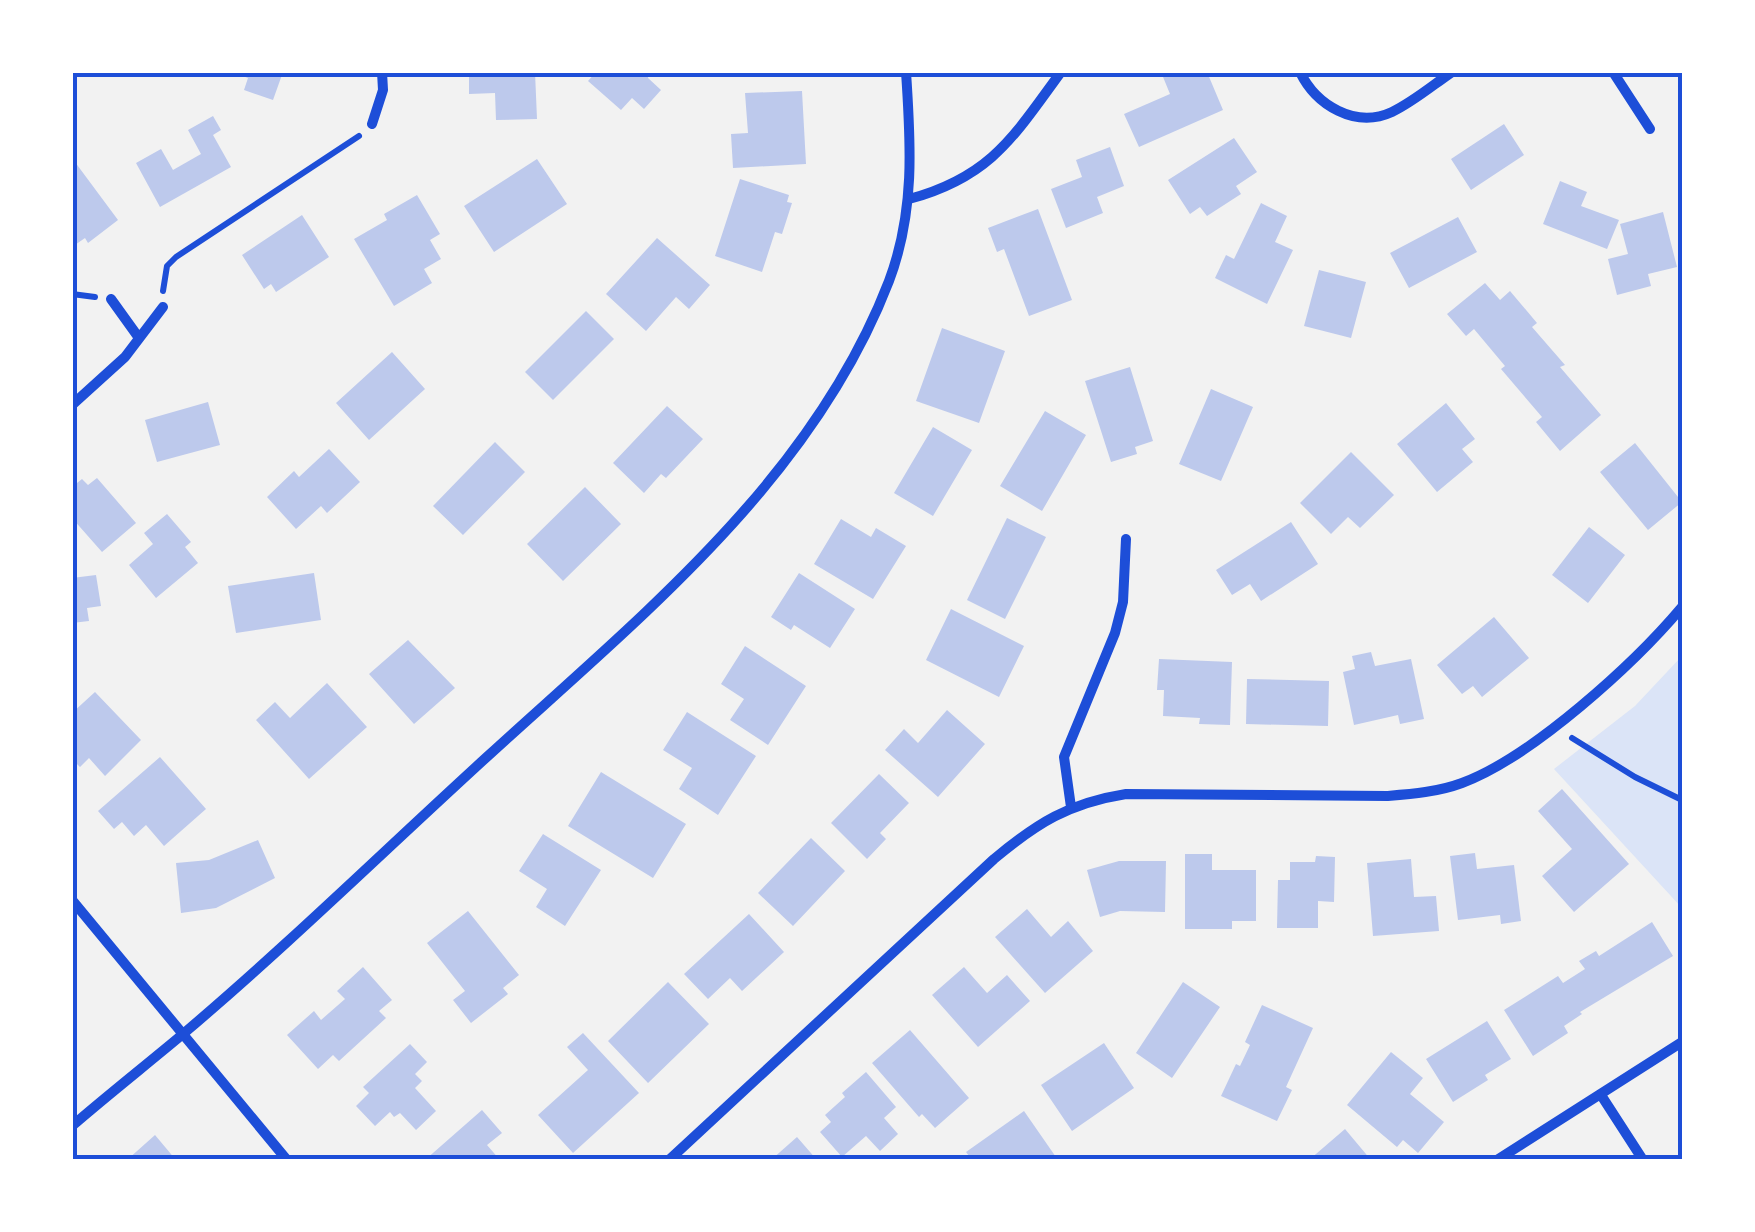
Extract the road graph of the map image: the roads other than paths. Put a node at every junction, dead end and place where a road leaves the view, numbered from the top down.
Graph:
1 (382, 72) edge
2 (906, 72) edge
3 (1061, 72) edge
4 (1300, 72) edge
5 (1452, 72) edge
6 (1613, 72) edge
7 (372, 124) road end
8 (1650, 129) dead end
9 (910, 200) junction
10 (110, 299) dead end
11 (162, 307) road end
12 (139, 338) junction
13 (72, 405) edge
14 (1126, 539) dead end
15 (1682, 607) edge
16 (1071, 807) junction
17 (72, 900) edge
18 (183, 1034) junction
19 (1682, 1042) edge
20 (1601, 1095) junction
21 (72, 1126) edge
22 (287, 1160) edge
23 (669, 1160) edge
24 (1497, 1160) edge
25 (1643, 1160) edge

1 - 7 street
2 - 9 street
3 - 9 street
4 - 5 street
6 - 8 street
9 - 18 street
10 - 12 street
11 - 12 street
12 - 13 street
14 - 16 street
15 - 16 street
16 - 23 street
17 - 18 street
18 - 21 street
18 - 22 street
19 - 20 street
20 - 24 street
20 - 25 street

